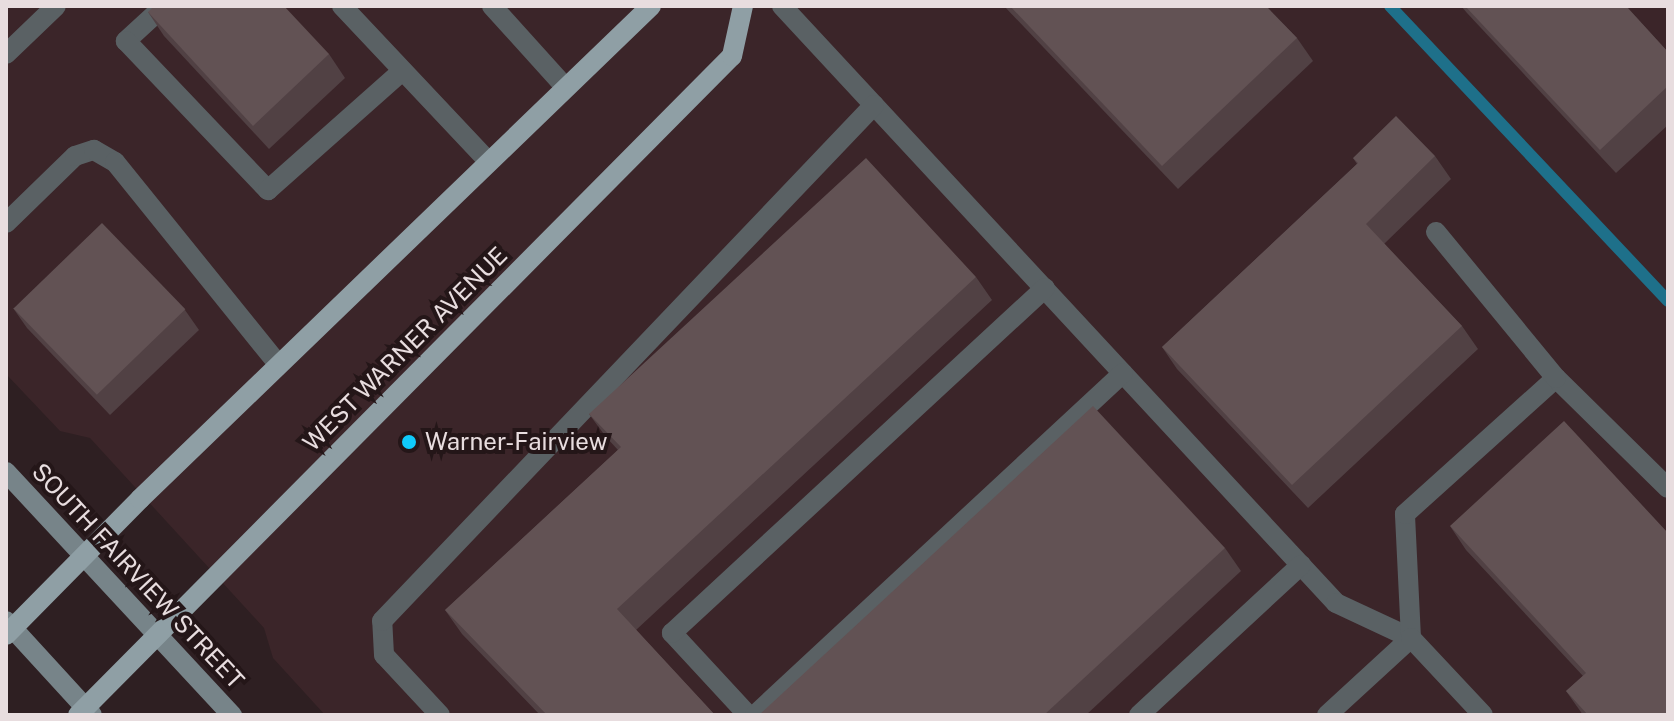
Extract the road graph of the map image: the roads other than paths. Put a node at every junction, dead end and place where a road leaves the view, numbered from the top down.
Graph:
1 (56, 6) edge
2 (164, 6) edge
3 (342, 6) edge
4 (492, 6) edge
5 (651, 6) edge
6 (743, 6) edge
7 (782, 6) edge
8 (6, 54) edge
9 (402, 71) junction
10 (566, 88) junction
11 (874, 105) junction
12 (489, 162) junction
13 (6, 223) edge
14 (1436, 232) dead end
15 (1045, 288) junction
16 (278, 364) junction
17 (1123, 373) junction
18 (1556, 378) junction
19 (6, 472) edge
20 (1668, 488) edge
21 (84, 554) junction
22 (1301, 565) junction
23 (8, 628) edge
24 (158, 635) junction
25 (1411, 638) junction
26 (85, 713) edge
27 (232, 715) edge
28 (440, 715) edge
29 (748, 715) edge
30 (755, 715) edge
31 (1139, 715) edge
32 (1327, 715) edge
33 (1483, 715) edge

1 - 8 street
2 - 9 street
3 - 9 street
4 - 10 street
5 - 10 main road
6 - 24 main road, WEST WARNER AVENUE
7 - 11 street
9 - 12 street
10 - 12 main road
11 - 15 street
11 - 28 street
12 - 16 main road
13 - 16 street
14 - 18 street
15 - 17 street
15 - 29 street
16 - 21 main road
17 - 22 street
17 - 30 street
18 - 20 street
18 - 25 street
19 - 21 main road, SOUTH FAIRVIEW STREET
21 - 23 main road
21 - 24 main road, SOUTH FAIRVIEW STREET
22 - 25 street
22 - 31 street
23 - 26 main road
24 - 26 main road, WEST WARNER AVENUE
24 - 27 main road, SOUTH FAIRVIEW STREET
25 - 32 street
25 - 33 street

